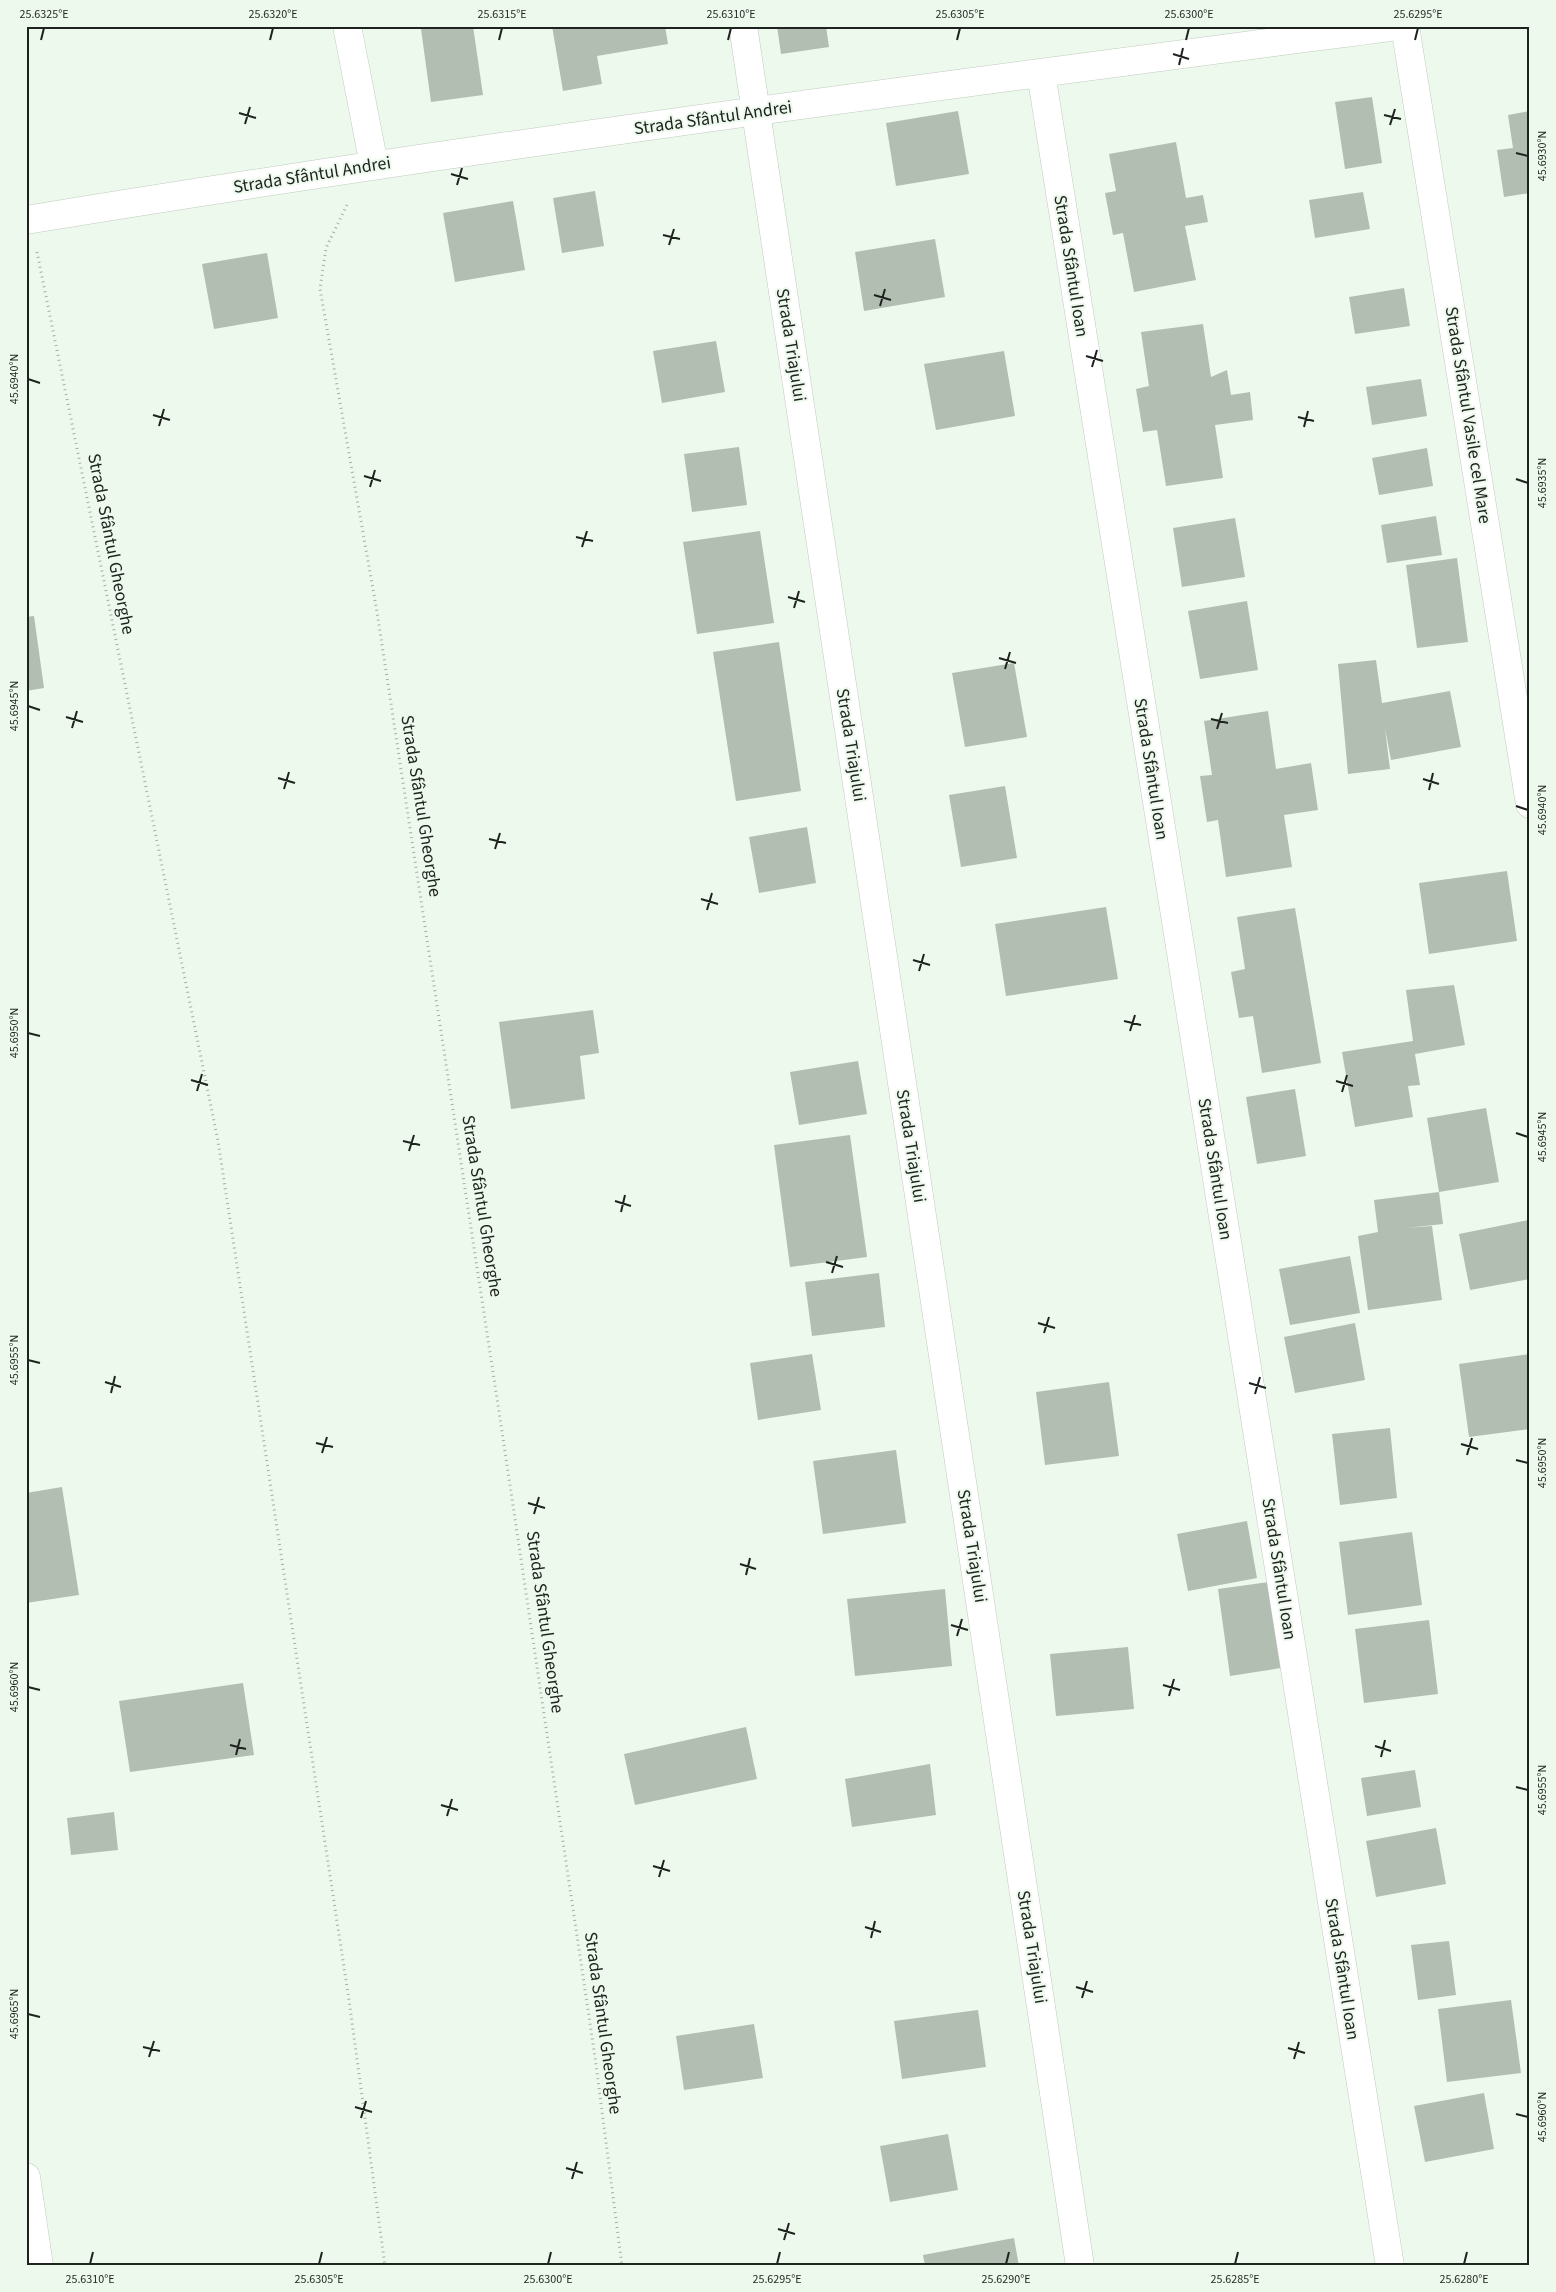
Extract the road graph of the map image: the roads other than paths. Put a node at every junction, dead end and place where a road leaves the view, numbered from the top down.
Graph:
1 (347, 26) edge
2 (742, 26) edge
3 (1397, 26) edge
4 (1405, 26) edge
5 (1041, 73) junction
6 (756, 112) junction
7 (374, 165) junction
8 (28, 220) edge
9 (1530, 804) edge
10 (26, 2177) edge
11 (39, 2266) edge
12 (1080, 2266) edge
13 (1390, 2266) edge

1 - 7 street
2 - 6 street, Strada Triajului
3 - 5 street, Strada Sfântul Andrei
4 - 9 street, Strada Sfântul Vasile cel Mare
5 - 6 street, Strada Sfântul Andrei
5 - 13 street, Strada Sfântul Ioan
6 - 7 street, Strada Sfântul Andrei
6 - 12 street, Strada Triajului
7 - 8 street, Strada Sfântul Andrei
10 - 11 street

